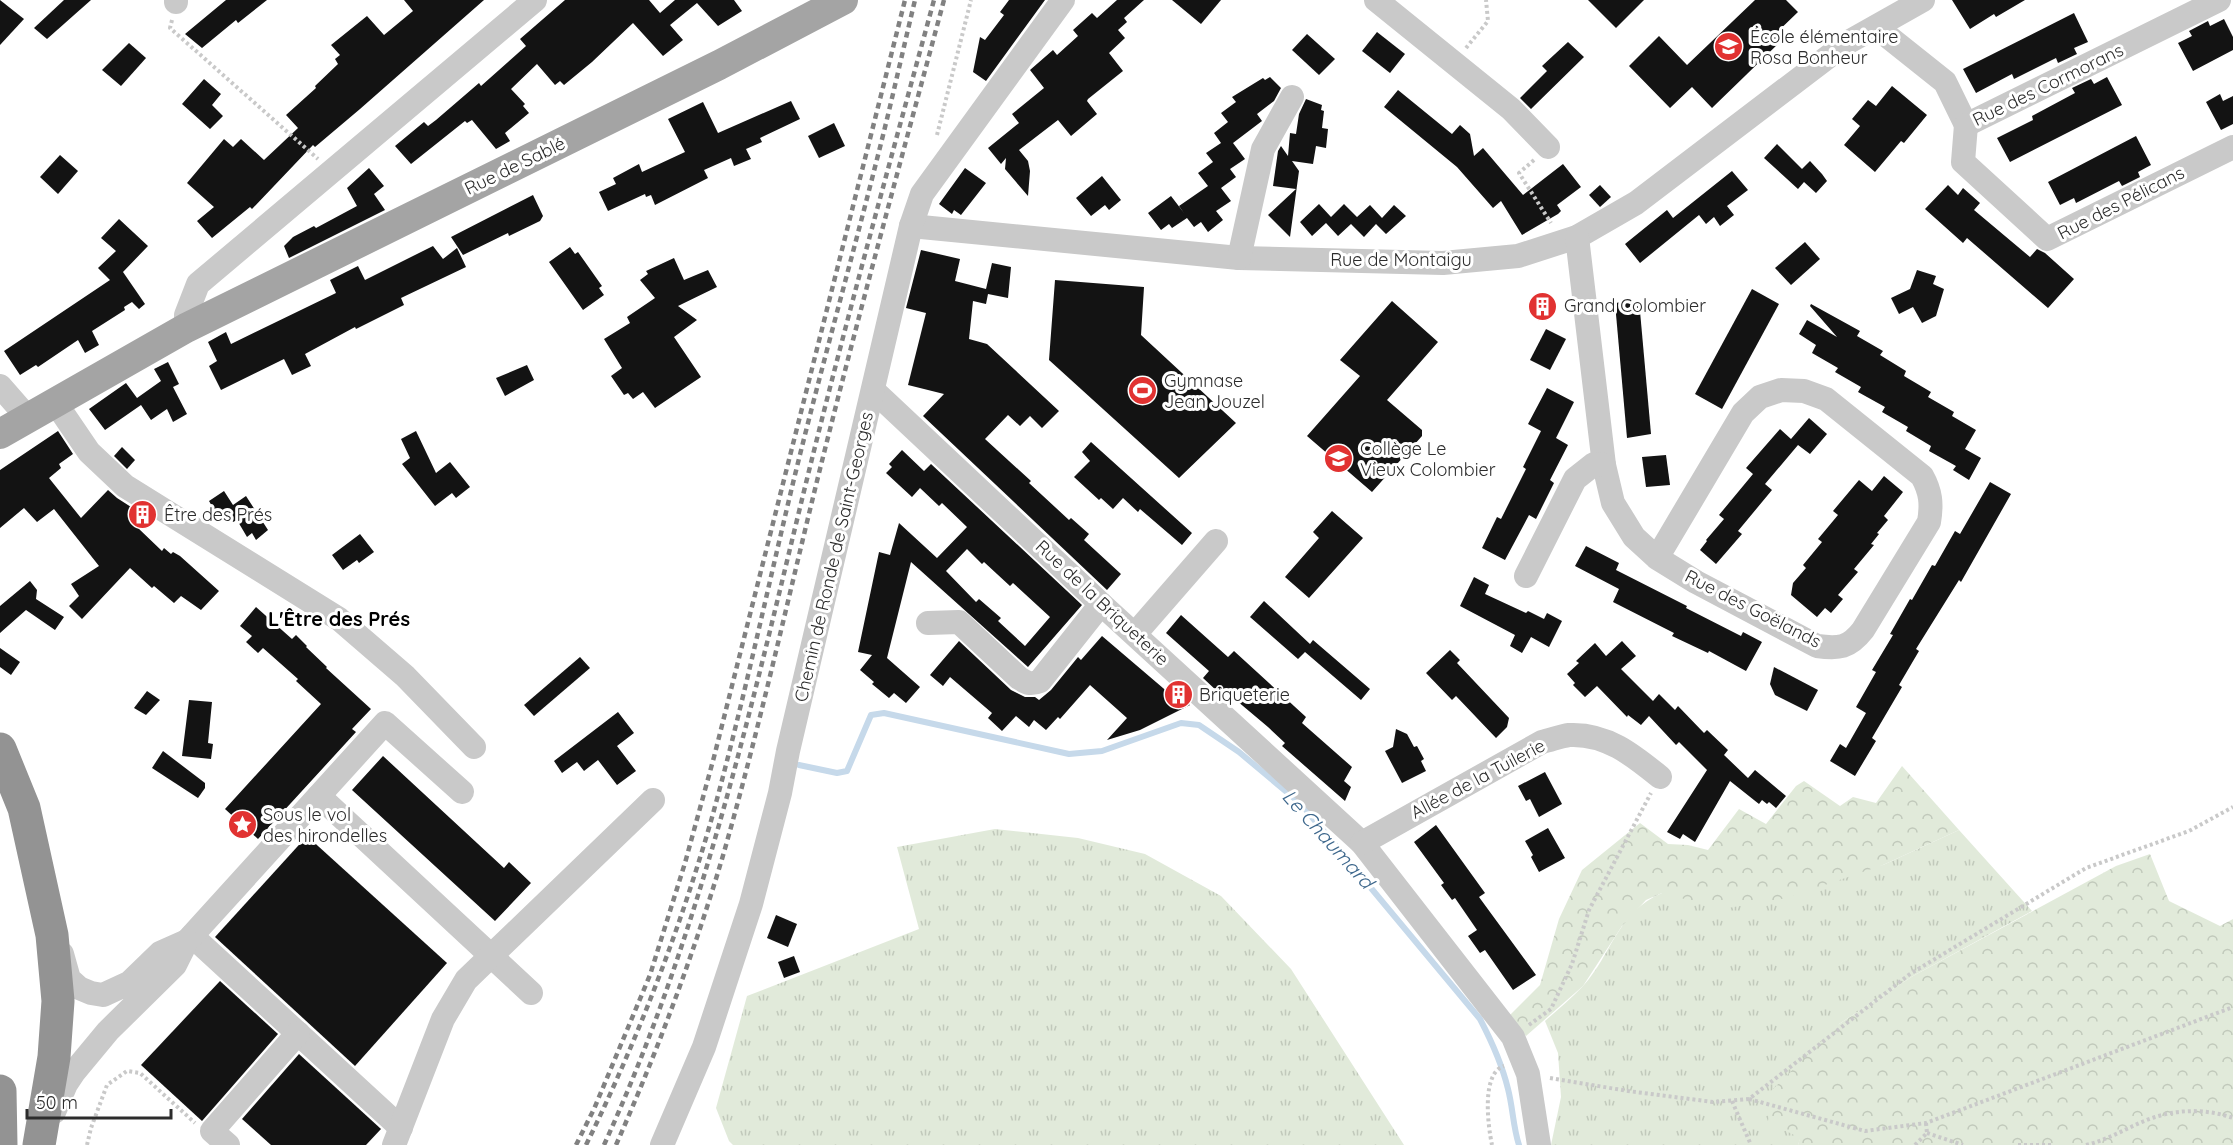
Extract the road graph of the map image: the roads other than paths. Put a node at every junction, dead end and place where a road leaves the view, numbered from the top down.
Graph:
1 (535, 0) edge
2 (843, 0) edge
3 (1063, 0) edge
4 (1376, 0) edge
5 (1923, 0) edge
6 (2219, 0) edge
7 (1876, 27) junction
8 (1292, 97) dead end
9 (1966, 125) junction
10 (1548, 147) road end
11 (2233, 147) edge
12 (911, 226) junction
13 (1570, 240) junction
14 (1239, 258) junction
15 (186, 328) junction
16 (0, 386) edge
17 (874, 391) junction
18 (56, 402) junction
19 (28, 418) junction
20 (0, 434) edge
21 (1604, 465) junction
22 (1216, 542) dead end
23 (1657, 558) junction
24 (1526, 576) dead end
25 (1101, 604) junction
26 (928, 623) dead end
27 (1135, 634) junction
28 (474, 747) dead end
29 (0, 749) edge
30 (1660, 777) road end
31 (462, 792) dead end
32 (319, 796) junction
33 (653, 800) dead end
34 (1362, 843) junction
35 (37, 867) junction
36 (190, 939) junction
37 (491, 956) junction
38 (531, 993) dead end
39 (298, 1033) junction
40 (0, 1091) edge
41 (397, 1136) edge
42 (220, 1138) edge
43 (1, 1145) edge
44 (40, 1145) edge
45 (662, 1145) edge
46 (1539, 1145) edge

1 - 15 street
2 - 15 main road, Rue de Sablé
3 - 12 street, Chemin de Ronde de Saint-Georges
4 - 10 street
5 - 7 street, Rue de Montaigu
6 - 9 street, Rue des Cormorans
7 - 9 street, Rue des Cormorans
7 - 13 street, Rue de Montaigu
8 - 14 street
9 - 11 street, Rue des Pélicans
12 - 14 street, Rue de Montaigu
12 - 17 street, Chemin de Ronde de Saint-Georges
13 - 14 street, Rue de Montaigu
13 - 21 street, Rue des Goëlands
15 - 18 main road, Rue de Sablé
16 - 19 street
17 - 25 street, Rue de la Briqueterie
17 - 45 street, Chemin de Ronde de Saint-Georges
18 - 19 main road, Rue de Sablé
18 - 28 street
19 - 20 main road, Rue de Sablé
21 - 23 street, Rue des Goëlands
21 - 24 street
22 - 27 street
23 - 23 street, Rue des Goëlands
25 - 26 street
25 - 27 street, Rue de la Briqueterie
27 - 34 street, Rue de la Briqueterie
29 - 35 highway
30 - 34 street, Allée de la Tuilerie
31 - 32 street
32 - 36 street
32 - 37 street
33 - 37 street
34 - 46 street, Rue de la Briqueterie
35 - 36 street
35 - 44 highway
36 - 39 street
36 - 44 street
37 - 38 street
37 - 41 street
39 - 41 street
39 - 42 street
40 - 43 highway

